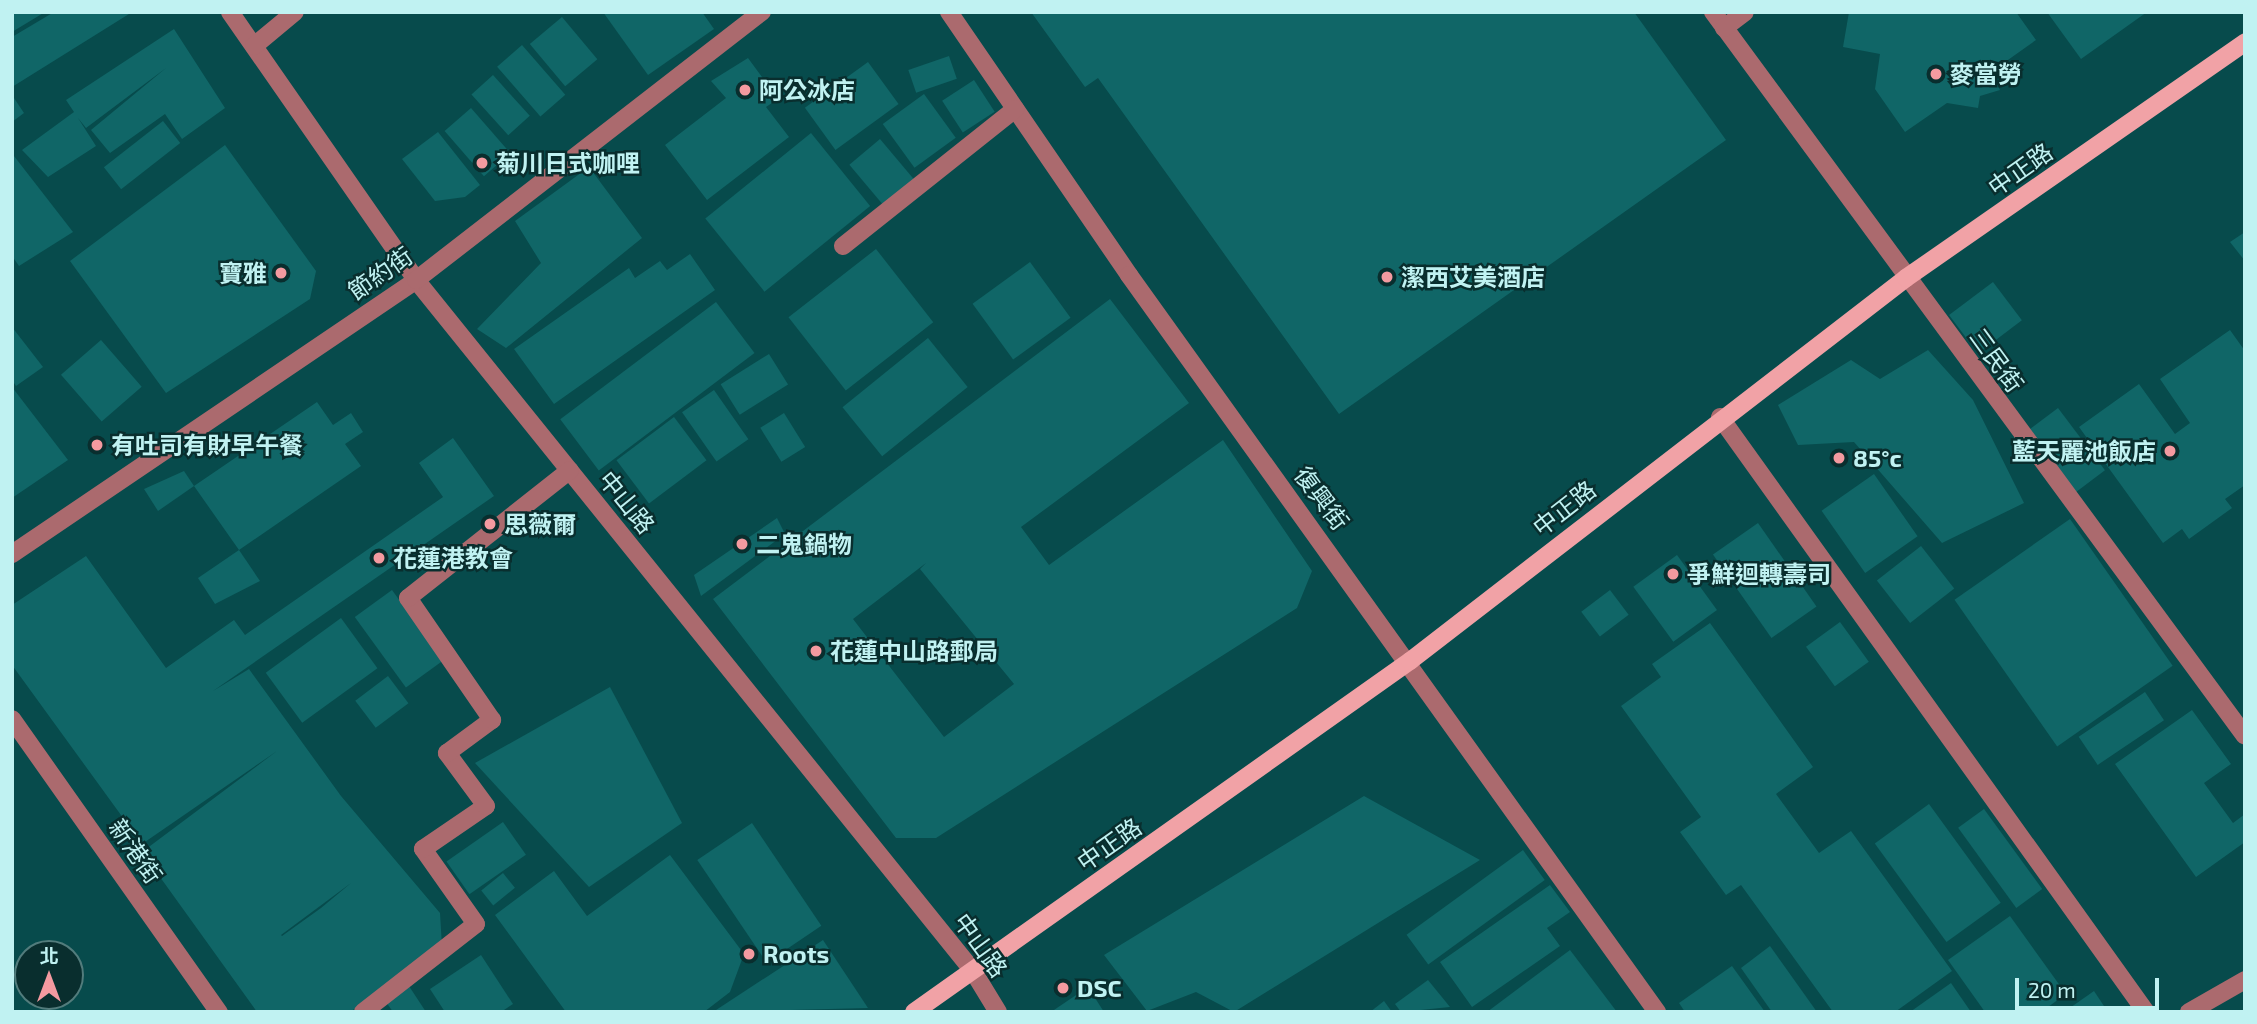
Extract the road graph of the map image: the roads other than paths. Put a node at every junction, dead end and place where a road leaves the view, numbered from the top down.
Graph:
1 (230, 12) edge
2 (295, 12) edge
3 (762, 12) edge
4 (949, 12) edge
5 (1713, 12) edge
6 (1745, 12) edge
7 (1724, 28) junction
8 (2245, 42) edge
9 (254, 46) junction
10 (1015, 109) junction
11 (843, 246) dead end
12 (1906, 278) junction
13 (416, 279) junction
14 (1720, 417) junction
15 (570, 470) junction
16 (12, 554) edge
17 (1410, 661) junction
18 (12, 719) edge
19 (2245, 736) edge
20 (973, 971) junction
21 (2245, 980) edge
22 (219, 1012) edge
23 (363, 1012) edge
24 (914, 1012) edge
25 (998, 1012) edge
26 (1657, 1012) edge
27 (2146, 1012) edge
28 (2189, 1012) edge

1 - 9 street, 中山路
2 - 9 street
3 - 13 street, 節約街
4 - 10 street, 復興街
5 - 7 street, 三民街
6 - 7 street
7 - 12 street, 三民街
8 - 12 main road, 中正路
9 - 13 street, 中山路
10 - 11 street
10 - 17 street, 復興街
12 - 14 main road, 中正路
12 - 19 street, 三民街
13 - 15 street, 中山路
13 - 16 street, 節約街
14 - 17 main road, 中正路
14 - 27 street
15 - 20 street, 中山路
15 - 23 street
17 - 20 main road, 中正路
17 - 26 street, 復興街
18 - 22 street, 新港街
20 - 24 main road, 中正路
20 - 25 street, 中山路
21 - 28 street

